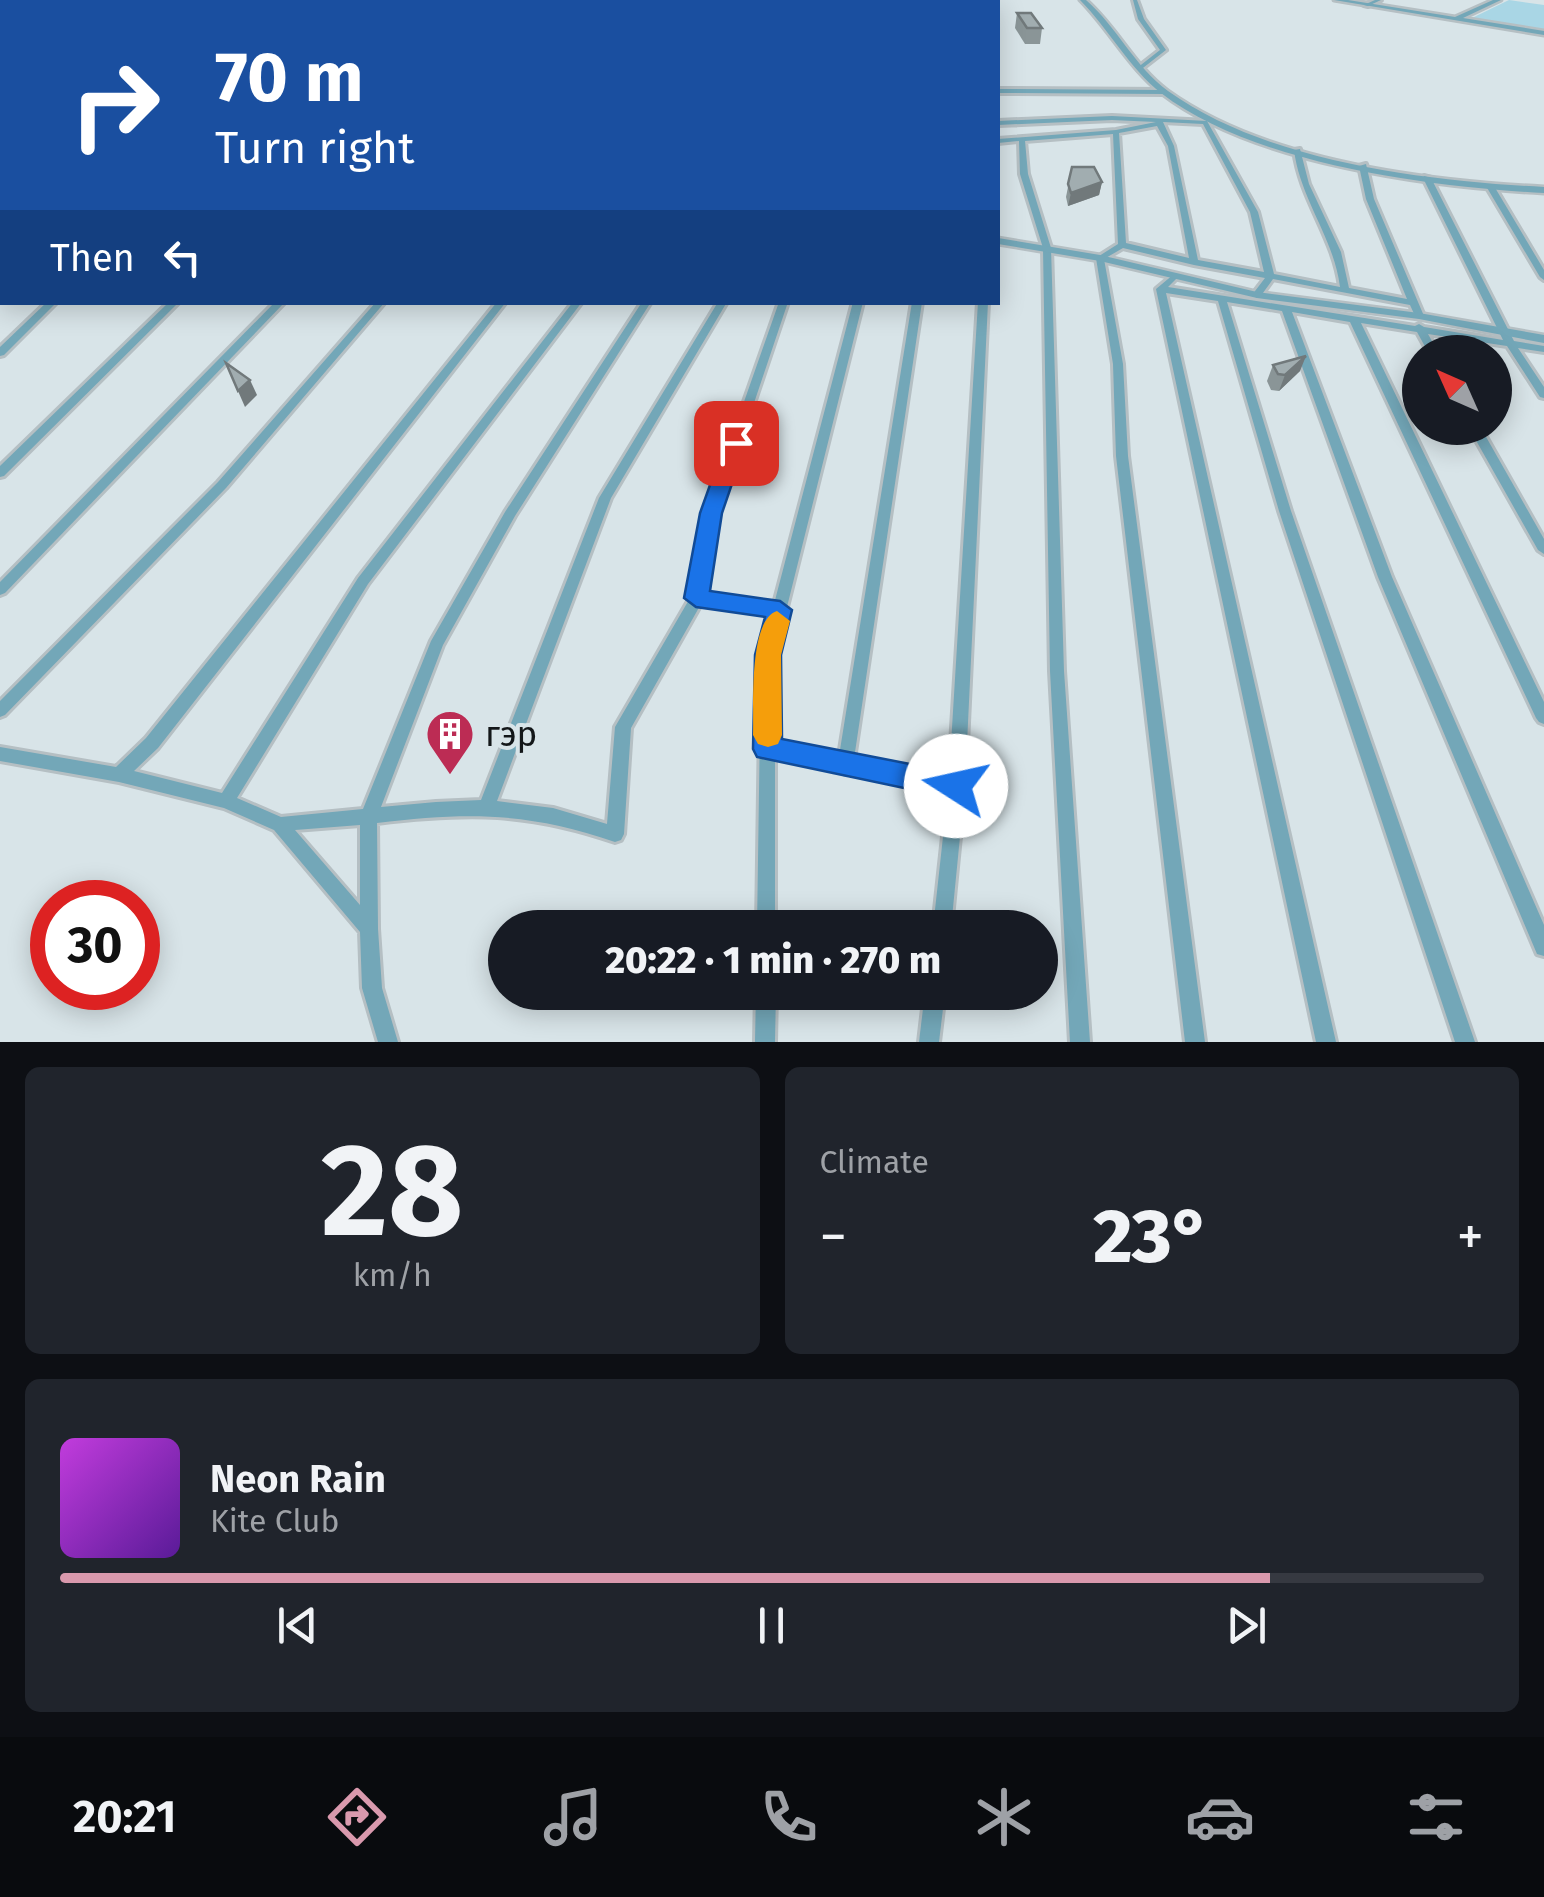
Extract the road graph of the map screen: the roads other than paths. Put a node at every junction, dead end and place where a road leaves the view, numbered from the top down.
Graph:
1 (1083, 0) edge
2 (1135, 0) edge
3 (1336, 0) edge
4 (1379, 0) edge
5 (1498, 0) edge
6 (1366, 5) junction
7 (1456, 19) junction
8 (1544, 33) edge
9 (1139, 69) junction
10 (1000, 91) edge
11 (1164, 92) junction
12 (1159, 122) junction
13 (1205, 122) junction
14 (1000, 123) edge
15 (1116, 132) junction
16 (1022, 140) junction
17 (1000, 141) edge
18 (1298, 150) junction
19 (1363, 166) junction
20 (1428, 178) junction
21 (1490, 186) junction
22 (1543, 191) edge
23 (1000, 241) edge
24 (1122, 245) junction
25 (1047, 248) junction
26 (1100, 258) junction
27 (1194, 262) junction
28 (1174, 277) junction
29 (1270, 277) junction
30 (1544, 277) edge
31 (1161, 289) junction
32 (1345, 289) junction
33 (1257, 295) junction
34 (1222, 301) junction
35 (1414, 303) junction
36 (51, 305) edge
37 (172, 305) edge
38 (277, 305) edge
39 (378, 305) edge
40 (500, 305) edge
41 (576, 305) edge
42 (645, 305) edge
43 (720, 305) edge
44 (783, 305) edge
45 (857, 305) edge
46 (917, 305) edge
47 (984, 305) edge
48 (1286, 309) junction
49 (1354, 319) junction
50 (1419, 321) junction
51 (1502, 331) junction
52 (1425, 335) edge
53 (1478, 335) edge
54 (1505, 335) edge
55 (1544, 339) edge
56 (1512, 343) edge
57 (1512, 345) edge
58 (1544, 349) edge
59 (0, 353) edge
60 (1544, 395) edge
61 (1485, 445) edge
62 (0, 473) edge
63 (1544, 550) edge
64 (0, 590) edge
65 (696, 598) junction
66 (780, 610) junction
67 (0, 711) edge
68 (1544, 718) edge
69 (768, 749) junction
70 (0, 754) edge
71 (845, 766) junction
72 (119, 775) junction
73 (956, 786) junction
74 (226, 802) junction
75 (487, 806) junction
76 (368, 816) junction
77 (280, 826) junction
78 (766, 910) edge
79 (944, 910) edge
80 (369, 929) junction
81 (1544, 947) edge
82 (766, 1010) edge
83 (933, 1010) edge
84 (388, 1042) edge
85 (766, 1042) edge
86 (930, 1042) edge
87 (1080, 1042) edge
88 (1195, 1042) edge
89 (1326, 1042) edge
90 (1465, 1042) edge

1 - 9 street
2 - 9 street
3 - 6 street
4 - 6 street
5 - 7 street
6 - 7 street
7 - 8 street
9 - 11 street
10 - 11 street
11 - 13 street
12 - 13 street
12 - 14 street
12 - 15 street
12 - 27 street
13 - 18 street
13 - 29 street
15 - 16 street
15 - 24 street
16 - 17 street
16 - 25 street
18 - 19 street
18 - 32 street
19 - 20 street
19 - 35 street
20 - 21 street
20 - 51 street
21 - 22 street
21 - 30 street
23 - 25 street
24 - 26 street
24 - 27 street
25 - 26 street
25 - 87 street
26 - 28 street
26 - 88 street
27 - 29 street
28 - 31 street
28 - 33 street
29 - 32 street
29 - 33 street
31 - 34 street
31 - 89 street
32 - 35 street
33 - 50 street
34 - 48 street
34 - 90 street
35 - 50 street
36 - 59 street
37 - 62 street
38 - 64 street
39 - 67 street
40 - 72 street
41 - 74 street
42 - 76 street
43 - 75 street
44 - 65 street
45 - 66 street
46 - 71 street
47 - 73 street
48 - 49 street
48 - 81 street
49 - 50 street
49 - 68 street
50 - 51 street
50 - 52 street
50 - 53 street
51 - 54 street
51 - 55 street
56 - 58 street
57 - 60 street
61 - 63 street
65 - 66 street
65 - 75 street
66 - 69 street
69 - 71 street
69 - 78 street
70 - 72 street
71 - 73 street
72 - 74 street
73 - 79 street
74 - 77 street
75 - 76 street
76 - 77 street
76 - 80 street
77 - 80 street
80 - 84 street
82 - 85 street
83 - 86 street

